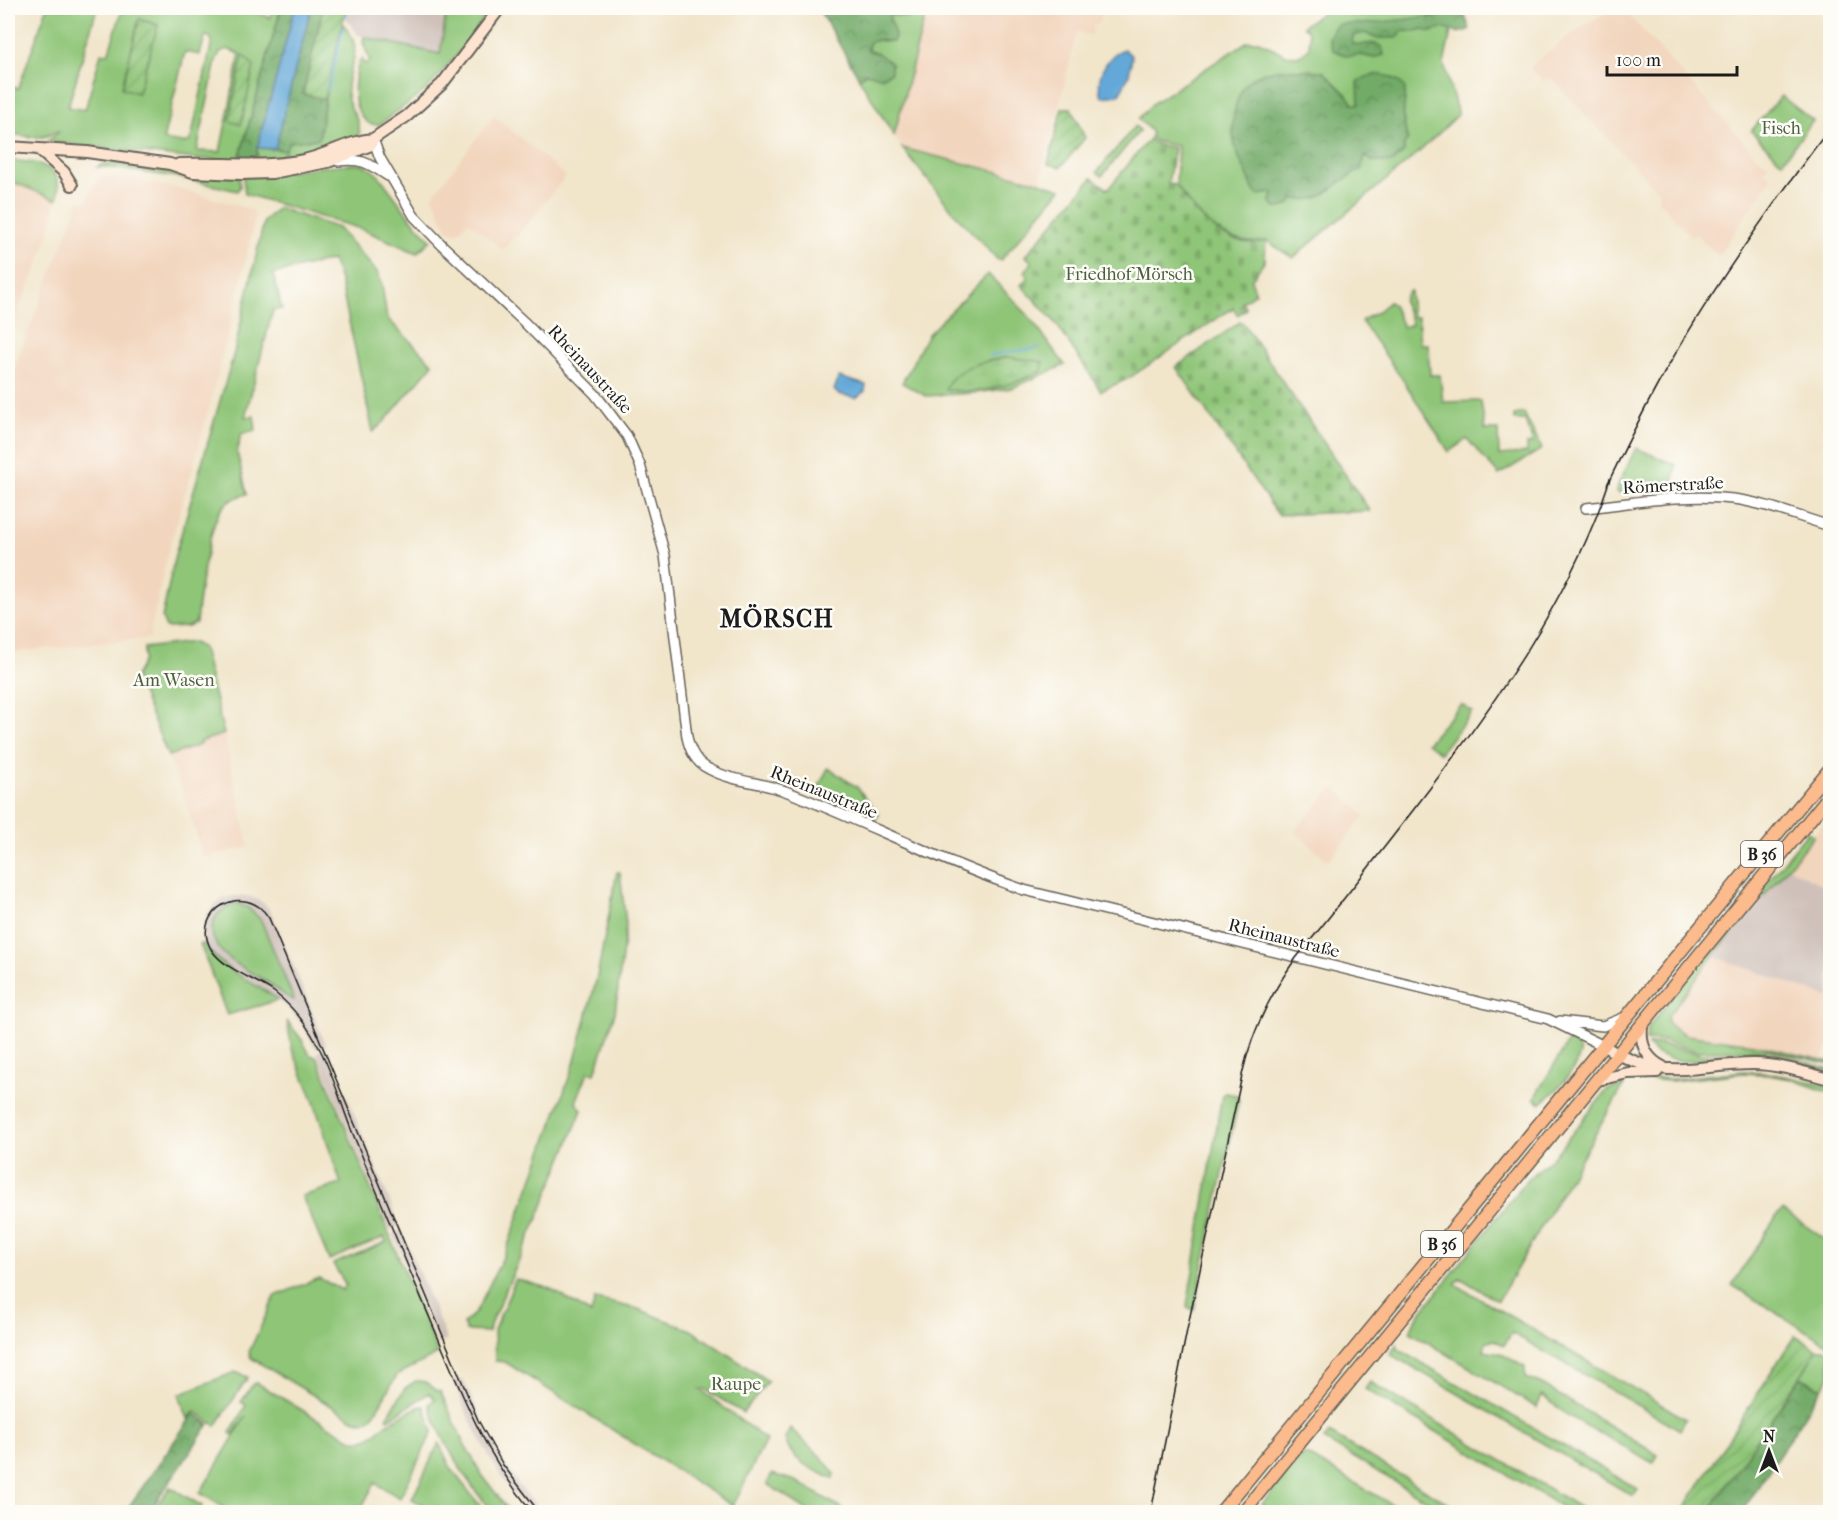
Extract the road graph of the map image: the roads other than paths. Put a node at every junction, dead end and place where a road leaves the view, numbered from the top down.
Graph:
1 (500, 8) edge
2 (374, 140) junction
3 (8, 147) edge
4 (38, 148) junction
5 (329, 162) junction
6 (170, 164) junction
7 (391, 178) junction
8 (72, 185) dead end
9 (1586, 508) dead end
10 (1830, 526) edge
11 (1830, 769) edge
12 (1830, 795) edge
13 (1630, 1015) junction
14 (1548, 1019) junction
15 (1642, 1027) junction
16 (1604, 1046) junction
17 (1619, 1055) junction
18 (1678, 1071) junction
19 (1830, 1079) edge
20 (1598, 1080) junction
21 (1221, 1512) edge
22 (1243, 1512) edge

1 - 2 main road
2 - 5 main road
2 - 6 main road
2 - 7 street, Rheinaustraße
3 - 4 main road
4 - 6 main road
4 - 8 main road
5 - 6 main road
5 - 7 street
7 - 14 street, Rheinaustraße
9 - 10 street, Römerstraße
11 - 13 main road, B 36
12 - 15 main road, B 36
13 - 14 street
13 - 16 main road, B 36
14 - 16 street, Rheinaustraße
15 - 17 main road, B 36
15 - 18 main road
16 - 17 main road
16 - 21 main road, B 36
17 - 18 main road
17 - 20 main road, B 36
18 - 19 main road
18 - 20 main road
20 - 22 main road, B 36

